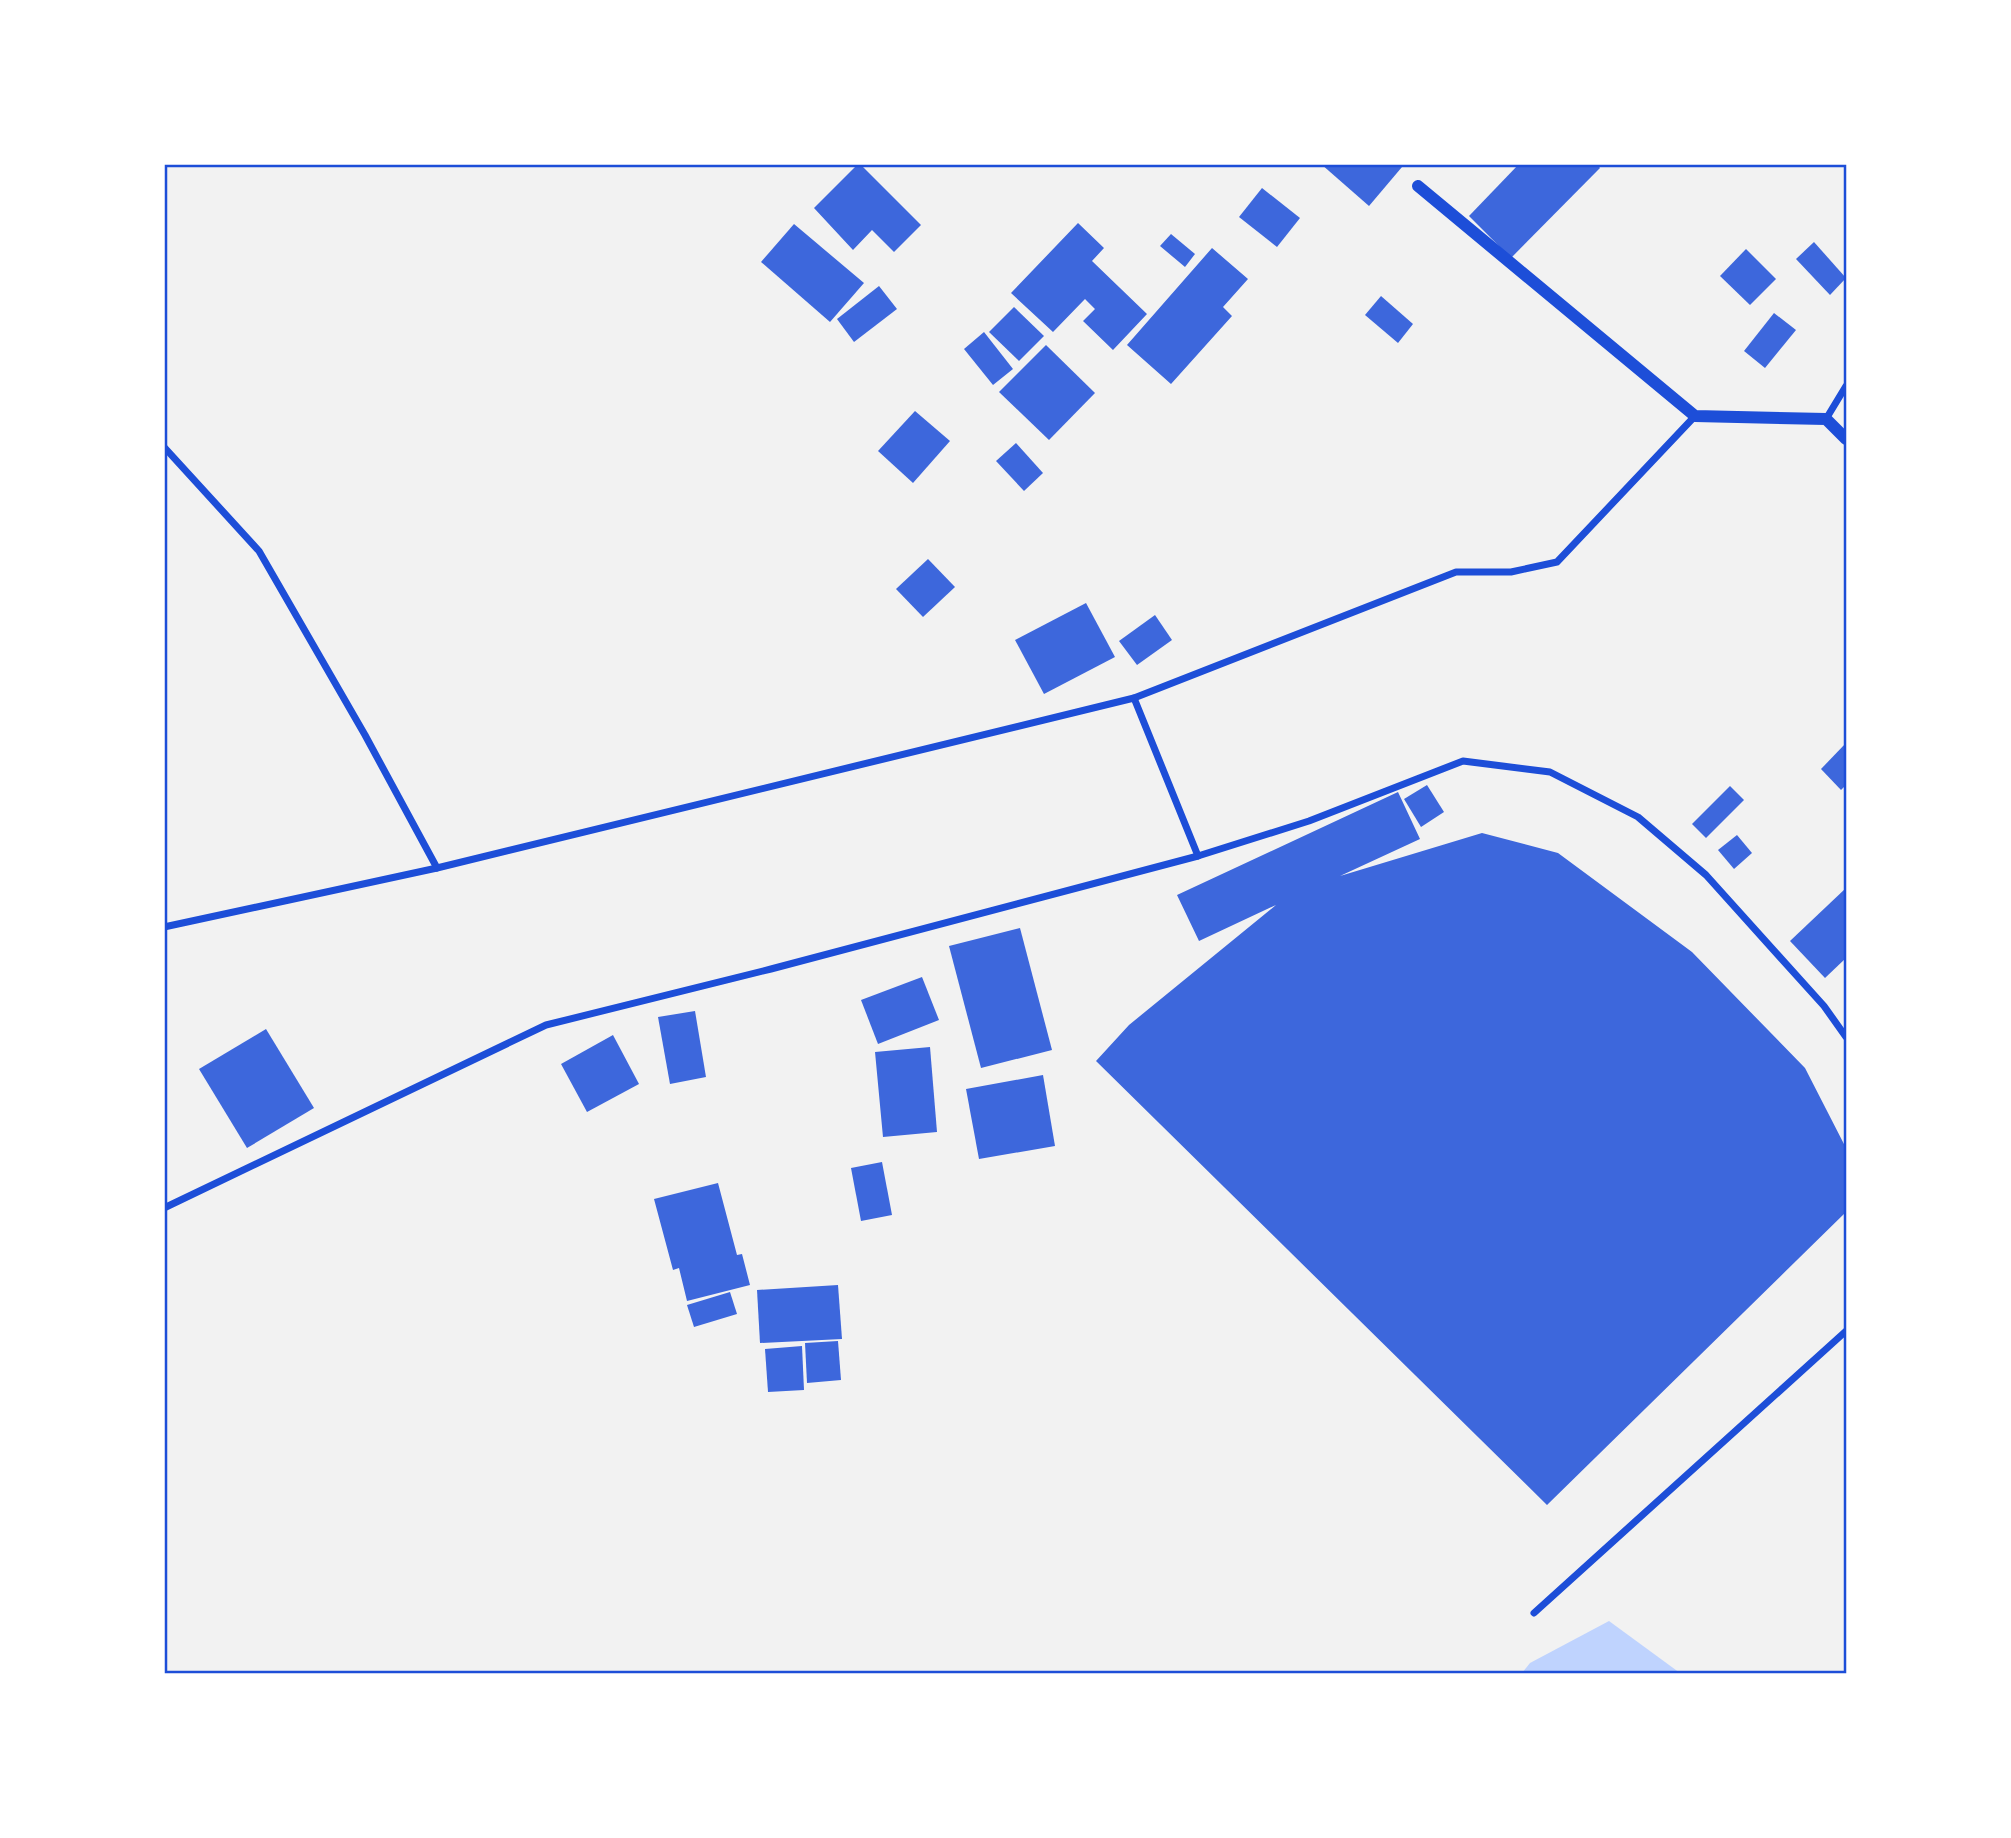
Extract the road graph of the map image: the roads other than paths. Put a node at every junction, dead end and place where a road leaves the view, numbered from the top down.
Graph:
1 (1418, 186) dead end
2 (1846, 386) edge
3 (1695, 416) junction
4 (1826, 419) junction
5 (1846, 439) edge
6 (164, 447) edge
7 (1134, 698) junction
8 (1198, 856) junction
9 (437, 868) junction
10 (164, 927) edge
11 (1846, 1037) edge
12 (164, 1208) edge
13 (1846, 1331) edge
14 (1534, 1613) dead end

1 - 3 street
2 - 4 street
3 - 4 street
3 - 7 street
4 - 5 street
6 - 9 street
7 - 8 street
7 - 9 street
8 - 11 street
8 - 12 street
9 - 10 street
13 - 14 street

